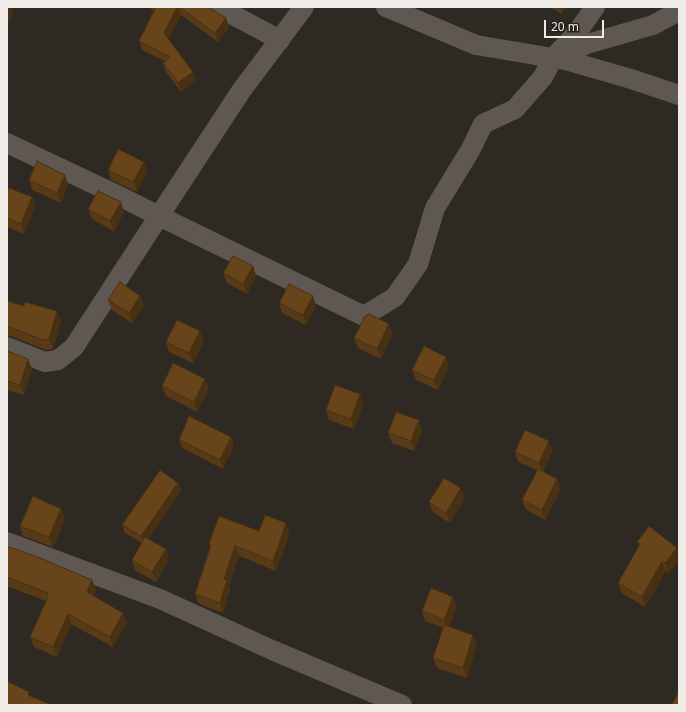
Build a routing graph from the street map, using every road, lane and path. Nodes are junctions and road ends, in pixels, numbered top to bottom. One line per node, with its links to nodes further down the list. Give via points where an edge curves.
1 (218, 7): 6 (street)
2 (304, 7): 6 (street)
3 (386, 7): 7 (street, via 476,45)
4 (595, 7): 7 (street, via 576,34)
5 (679, 11): 7 (street, via 653,25 587,44)
6 (280, 40): 10 (street, via 241,91)
7 (553, 58): 8 (street); 10 (street, via 543,77 515,109 484,124 435,208 418,264 395,297 364,316)
8 (679, 95)
9 (7, 143): 10 (street)
10 (159, 216): 11 (street, via 74,347 58,360 45,362)
11 (7, 347)
12 (7, 542): 13 (street, via 160,599)
13 (402, 705)

